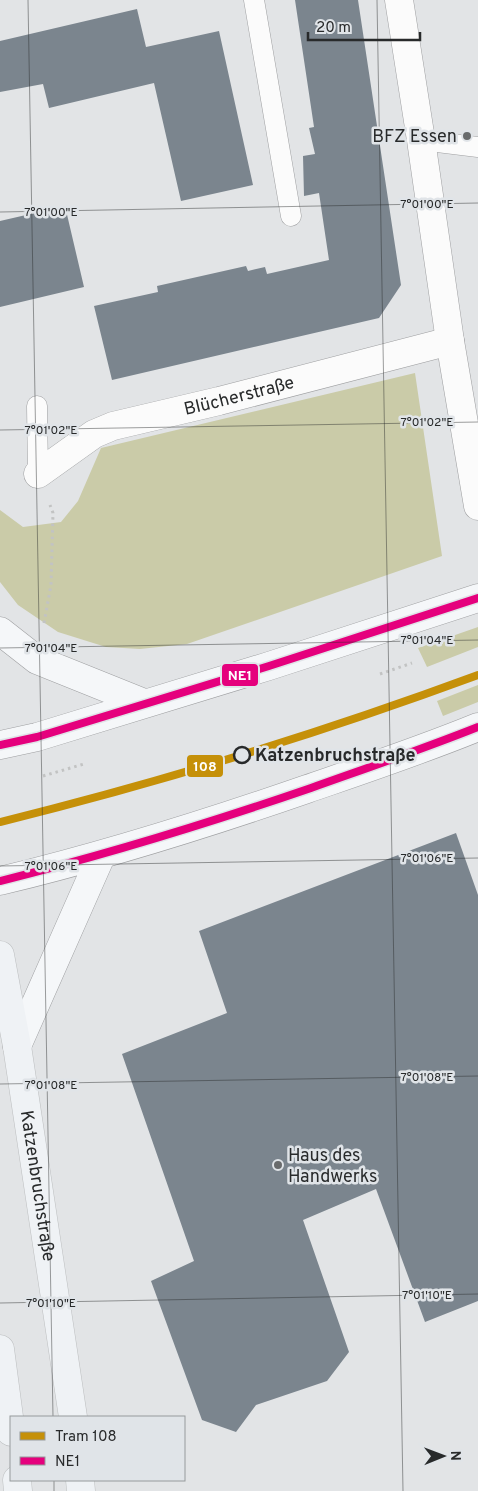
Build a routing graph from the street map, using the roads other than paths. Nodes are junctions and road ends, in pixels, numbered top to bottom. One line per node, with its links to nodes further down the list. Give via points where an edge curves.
1 (254, 0): 5 (lane)
2 (399, 0): 3 (street)
3 (421, 140): 4 (lane); 6 (street)
4 (478, 147)
5 (291, 216)
6 (450, 341): 7 (street); 9 (street, Blücherstraße, via 113,426 94,434)
7 (470, 403): 10 (street)
8 (37, 406): 9 (lane)
9 (38, 474)
10 (478, 506)
11 (478, 598): 13 (main road)
12 (0, 631): 13 (main road, via 37,660)
13 (144, 703): 15 (main road, via 37,737)
14 (478, 727): 16 (main road, via 421,750 220,819)
15 (0, 745)
16 (101, 856): 17 (main road); 19 (main road)
17 (0, 881)
18 (0, 956): 19 (main road, Katzenbruchstraße)
19 (17, 1046): 21 (main road, Katzenbruchstraße)
20 (0, 1349): 22 (main road)
21 (74, 1416)
22 (10, 1424)

